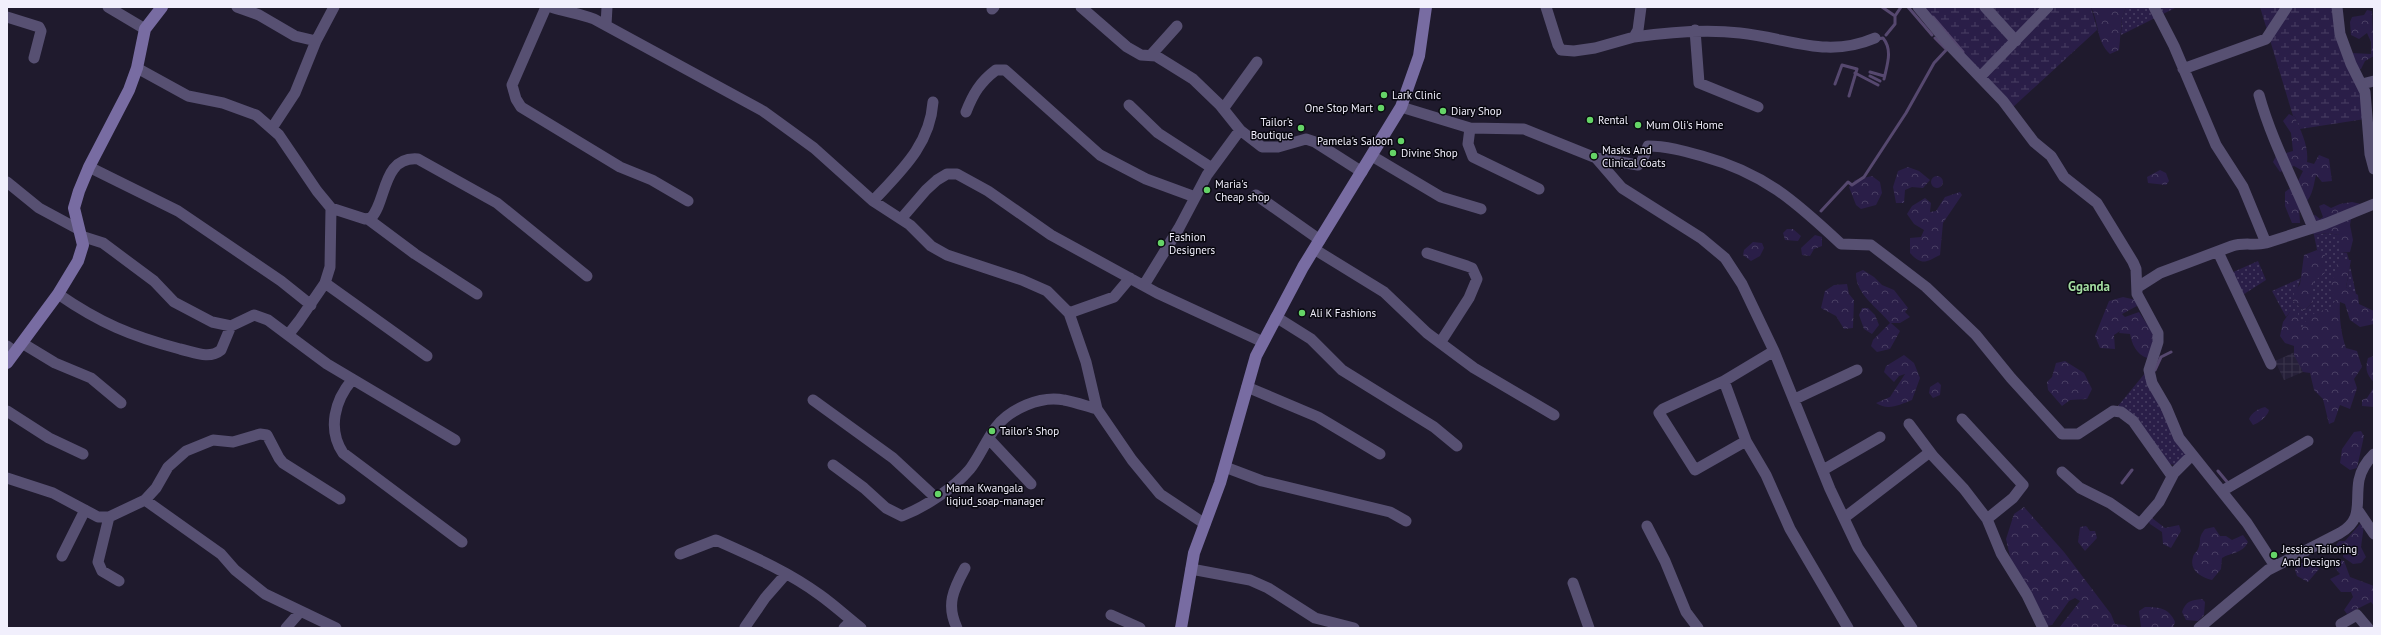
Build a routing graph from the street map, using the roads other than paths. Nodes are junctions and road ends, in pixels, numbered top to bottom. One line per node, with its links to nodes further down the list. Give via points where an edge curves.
1 (108, 7): 21 (street)
2 (162, 7): 21 (street)
3 (237, 7): 25 (street, via 259,15 296,36)
4 (334, 7): 25 (street)
5 (546, 7): 56 (street, via 512,84 521,107 624,169 652,180)
6 (551, 7): 19 (street, via 566,12 578,12)
7 (607, 7): 19 (street)
8 (1426, 7): 38 (street, via 1419,56)
9 (1546, 7): 23 (street, via 1558,45 1563,51 1595,48)
10 (1641, 7): 23 (street, via 1638,30)
11 (1918, 7): 32 (street)
12 (1984, 7): 26 (street)
13 (2048, 7): 26 (street)
14 (2154, 7): 31 (street)
15 (2287, 7): 31 (street, via 2266,39)
16 (2337, 7): 34 (street, via 2340,34 2351,64)
17 (1085, 8): 27 (street, via 1127,48 1141,55)
18 (7, 17): 28 (street, via 39,27)
19 (606, 25): 57 (street, via 763,111 814,148)
20 (1176, 26): 27 (street)
21 (145, 29): 30 (street)
22 (1695, 30): 23 (street); 24 (street, via 1742,33 1832,49); 39 (street, via 1699,83)
23 (1634, 37)
24 (1875, 38)
25 (316, 41): 43 (street, via 295,93)
26 (2016, 41): 32 (street)
27 (1151, 55): 40 (street, via 1192,79)
28 (34, 58)
29 (1257, 62): 40 (street)
30 (137, 68): 43 (street, via 188,96 236,107 256,115); 48 (street, via 106,137)
31 (2184, 70): 65 (street, via 2216,145 2243,187)
32 (1980, 78): 73 (street, via 2003,101 2034,142 2051,156 2064,177 2097,203 2133,262)
33 (2374, 81): 34 (street)
34 (2362, 84): 42 (street)
35 (2259, 95): 63 (street, via 2268,129)
36 (933, 102): 57 (street, via 932,112 915,156)
37 (1130, 105): 49 (street, via 1158,133)
38 (1401, 107): 44 (street); 46 (street)
39 (1758, 107)
40 (1223, 109): 45 (street)
41 (966, 112): 55 (street, via 981,82 996,70 1005,70 1100,155 1152,181)
42 (2371, 118): 50 (street, via 2370,150)
43 (272, 128): 59 (street)
44 (1470, 128): 47 (street, via 1524,129); 53 (street, via 1468,144 1473,157)
45 (1240, 130): 49 (street); 51 (street, via 1262,147 1278,147 1299,140 1315,142)
46 (1372, 156): 51 (street); 60 (street, via 1441,197)
47 (1596, 158): 84 (street, via 1622,188 1701,238 1725,258 1742,284); 115 (street, via 1638,165 1642,162 1648,146 1658,146 1716,159 1747,172 1804,208 1841,244 1871,245 1926,287 1972,331 2010,378 2062,434 2078,434 2113,411 2121,412 2133,421)
48 (89, 167): 64 (street, via 74,208); 76 (street, via 178,211 281,281)
49 (1212, 168): 55 (street)
50 (2374, 169)
51 (1362, 172): 66 (street)
52 (7, 182): 64 (street, via 39,208)
53 (1539, 189)
54 (1256, 195): 66 (street)
55 (1195, 197): 72 (street)
56 (688, 201)
57 (873, 201): 62 (street)
58 (2374, 204): 63 (street)
59 (332, 208): 61 (street); 71 (street, via 330,267)
60 (1481, 209)
61 (368, 219): 69 (street, via 374,214 395,167 410,158 418,159 497,204); 75 (street, via 415,254)
62 (901, 219): 70 (street, via 937,180 947,174 958,174 988,191 1051,235); 77 (street, via 931,246 947,255 1028,282 1047,291)
63 (2314, 228): 65 (street)
64 (80, 232): 74 (street, via 82,245 78,261); 79 (street, via 103,243 154,281 178,304 212,322)
65 (2266, 242): 67 (street, via 2259,245 2240,244)
66 (1317, 245): 78 (street); 82 (street, via 1384,292)
67 (2218, 252): 73 (street, via 2160,273); 87 (street)
68 (1427, 253): 82 (street, via 1472,268 1477,279 1469,298)
69 (587, 276)
70 (1130, 278): 72 (street); 77 (street, via 1114,297)
71 (325, 283): 76 (street); 85 (street)
72 (1144, 285): 81 (street)
73 (2138, 287): 110 (street, via 2137,294 2158,333 2158,342 2149,370 2150,377 2177,434)
74 (58, 294): 79 (street, via 90,316 137,337 206,356 221,350); 83 (street)
75 (477, 294)
76 (311, 305): 80 (street)
77 (1069, 313): 95 (street, via 1086,362)
78 (1276, 317): 81 (street); 105 (street, via 1311,339 1342,370 1434,427)
79 (231, 326): 80 (street, via 254,315 268,320)
80 (288, 334): 89 (street, via 311,354)
81 (1263, 342): 91 (street)
82 (1440, 343): 97 (street, via 1474,368)
83 (14, 347): 86 (street); 94 (street, via 92,378)
84 (1774, 351): 90 (street); 92 (street)
85 (427, 356)
86 (7, 363)
87 (2270, 364)
88 (1857, 370): 92 (street)
89 (352, 380): 102 (street); 131 (street, via 339,398 336,407 335,423 343,453)
90 (1724, 381): 104 (street); 104 (street, via 1663,409 1659,414 1695,470)
91 (1247, 387): 108 (street, via 1318,417); 112 (street)
92 (1795, 399): 113 (street)
93 (813, 400): 119 (street, via 893,458)
94 (121, 403)
95 (1097, 409): 101 (street, via 1063,400 1036,402 1006,416); 128 (street, via 1132,460 1160,494)
96 (7, 411): 107 (street, via 36,431)
97 (1554, 415)
98 (1962, 419): 126 (street, via 2022,485 2013,498)
99 (1910, 424): 106 (street)
100 (1880, 437): 113 (street)
101 (989, 439): 117 (street); 119 (street, via 969,469)
102 (455, 440)
103 (2308, 440): 118 (street)
104 (1746, 441): 154 (street, via 1766,475 1799,546)
105 (1457, 446)
106 (1930, 452): 125 (street); 126 (street)
107 (83, 454)
108 (1380, 454)
109 (2374, 454): 122 (street, via 2360,475)
110 (2192, 455): 115 (street); 118 (street)
111 (833, 465): 119 (street, via 897,515 908,514)
112 (1225, 467): 127 (street, via 1262,481 1390,512); 128 (street)
113 (1822, 470): 125 (street)
114 (2062, 472): 115 (street, via 2080,488 2140,524 2160,502)
115 (2172, 476)
116 (7, 478): 123 (street, via 53,493)
117 (1031, 484)
118 (2222, 492): 134 (street, via 2247,523)
119 (935, 497)
120 (340, 499): 121 (street, via 283,463 267,435 260,434 232,442 213,440 186,451 168,467 156,488)
121 (145, 500): 124 (street); 140 (street, via 220,554 265,594)
122 (2357, 509): 130 (street); 134 (street, via 2354,520 2346,530)
123 (85, 510): 124 (street, via 98,517); 133 (street)
124 (109, 517): 138 (street, via 98,562 102,571)
125 (1844, 518): 155 (street, via 1863,556)
126 (1987, 519): 156 (street, via 2001,553)
127 (1406, 520)
128 (1205, 524): 136 (street)
129 (1647, 526): 153 (street, via 1686,612)
130 (2374, 534)
131 (462, 542)
132 (680, 554): 137 (street, via 716,540)
133 (62, 556)
134 (2275, 566): 157 (street, via 2232,598)
135 (965, 568): 148 (street, via 952,597 952,617)
136 (1191, 569): 150 (street); 151 (street, via 1250,580 1268,588 1315,618)
137 (786, 574): 142 (street, via 819,594); 144 (street)
138 (119, 581)
139 (1573, 583): 152 (street)
140 (300, 612): 145 (street); 146 (street, via 310,614)
141 (1111, 615): 149 (street)
142 (848, 624): 147 (street)
143 (2341, 624): 158 (street, via 2357,615)
144 (745, 627)
145 (286, 628)
146 (336, 628)
147 (860, 628)
148 (957, 628)
149 (1140, 628)
150 (1181, 628)
151 (1354, 628)
152 (1589, 628)
153 (1698, 628)
154 (1848, 628)
155 (1912, 628)
156 (2042, 628)
157 (2198, 628)
158 (2368, 628)

